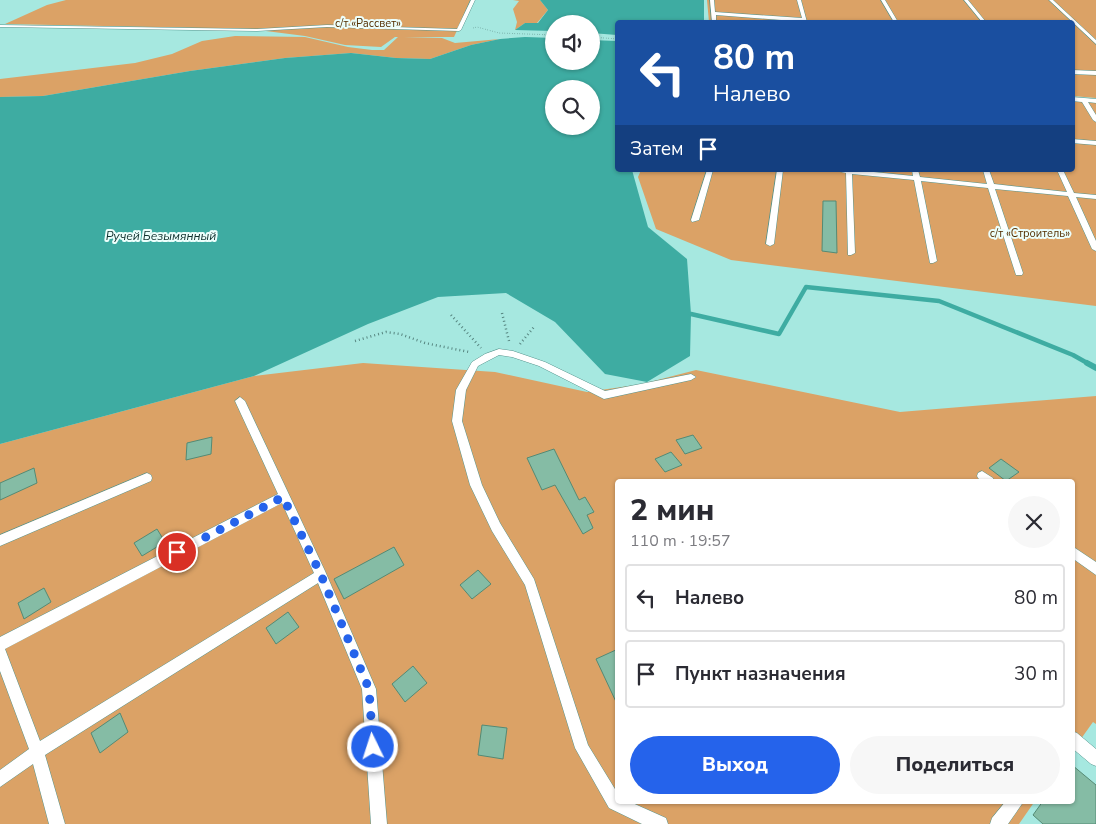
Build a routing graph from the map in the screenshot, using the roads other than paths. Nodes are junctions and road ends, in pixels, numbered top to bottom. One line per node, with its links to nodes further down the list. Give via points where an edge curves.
1 (474, 0): 15 (lane, via 459,30 327,26 257,30)
2 (712, 0): 7 (lane)
3 (799, 0): 10 (lane)
4 (883, 0): 11 (lane)
5 (966, 0): 12 (lane)
6 (1050, 0): 13 (lane)
7 (714, 13): 8 (lane); 9 (lane)
8 (714, 20)
9 (794, 20)
10 (805, 20)
11 (895, 20)
12 (982, 20)
13 (1071, 20)
14 (1075, 23): 16 (lane)
15 (0, 26)
16 (1096, 43)
17 (1075, 72): 18 (lane)
18 (1096, 73)
19 (1075, 99): 20 (lane)
20 (1084, 100): 21 (lane); 22 (lane)
21 (1096, 101)
22 (1096, 120)
23 (1075, 141): 24 (lane)
24 (1096, 143)
25 (709, 172): 35 (lane)
26 (780, 172): 36 (lane)
27 (849, 172): 38 (lane)
28 (871, 172): 31 (lane)
29 (987, 172): 32 (lane)
30 (1061, 172): 33 (lane)
31 (916, 174): 32 (lane); 39 (lane)
32 (991, 186): 33 (lane); 40 (lane)
33 (1070, 194): 34 (lane); 37 (lane)
34 (1096, 197)
35 (695, 220)
36 (770, 244)
37 (1096, 249)
38 (851, 253)
39 (933, 261)
40 (1019, 273)
41 (691, 377): 55 (lane, via 604,395 542,364 499,352 476,364 461,390 457,421 476,486 530,583 582,748)
42 (240, 401): 44 (lane)
43 (148, 478): 45 (lane)
44 (283, 497): 48 (lane); 49 (lane)
45 (0, 540)
46 (1075, 553): 47 (lane)
47 (1096, 569)
48 (321, 575): 52 (lane); 59 (lane, via 369,689)
49 (0, 644)
50 (0, 653): 52 (lane)
51 (1075, 741): 53 (lane)
52 (37, 752): 54 (lane); 58 (lane)
53 (1096, 759)
54 (0, 779)
55 (615, 803)
56 (616, 804): 60 (lane)
57 (1014, 804): 61 (lane)
58 (57, 824)
59 (378, 824)
60 (660, 824)
61 (998, 824)

